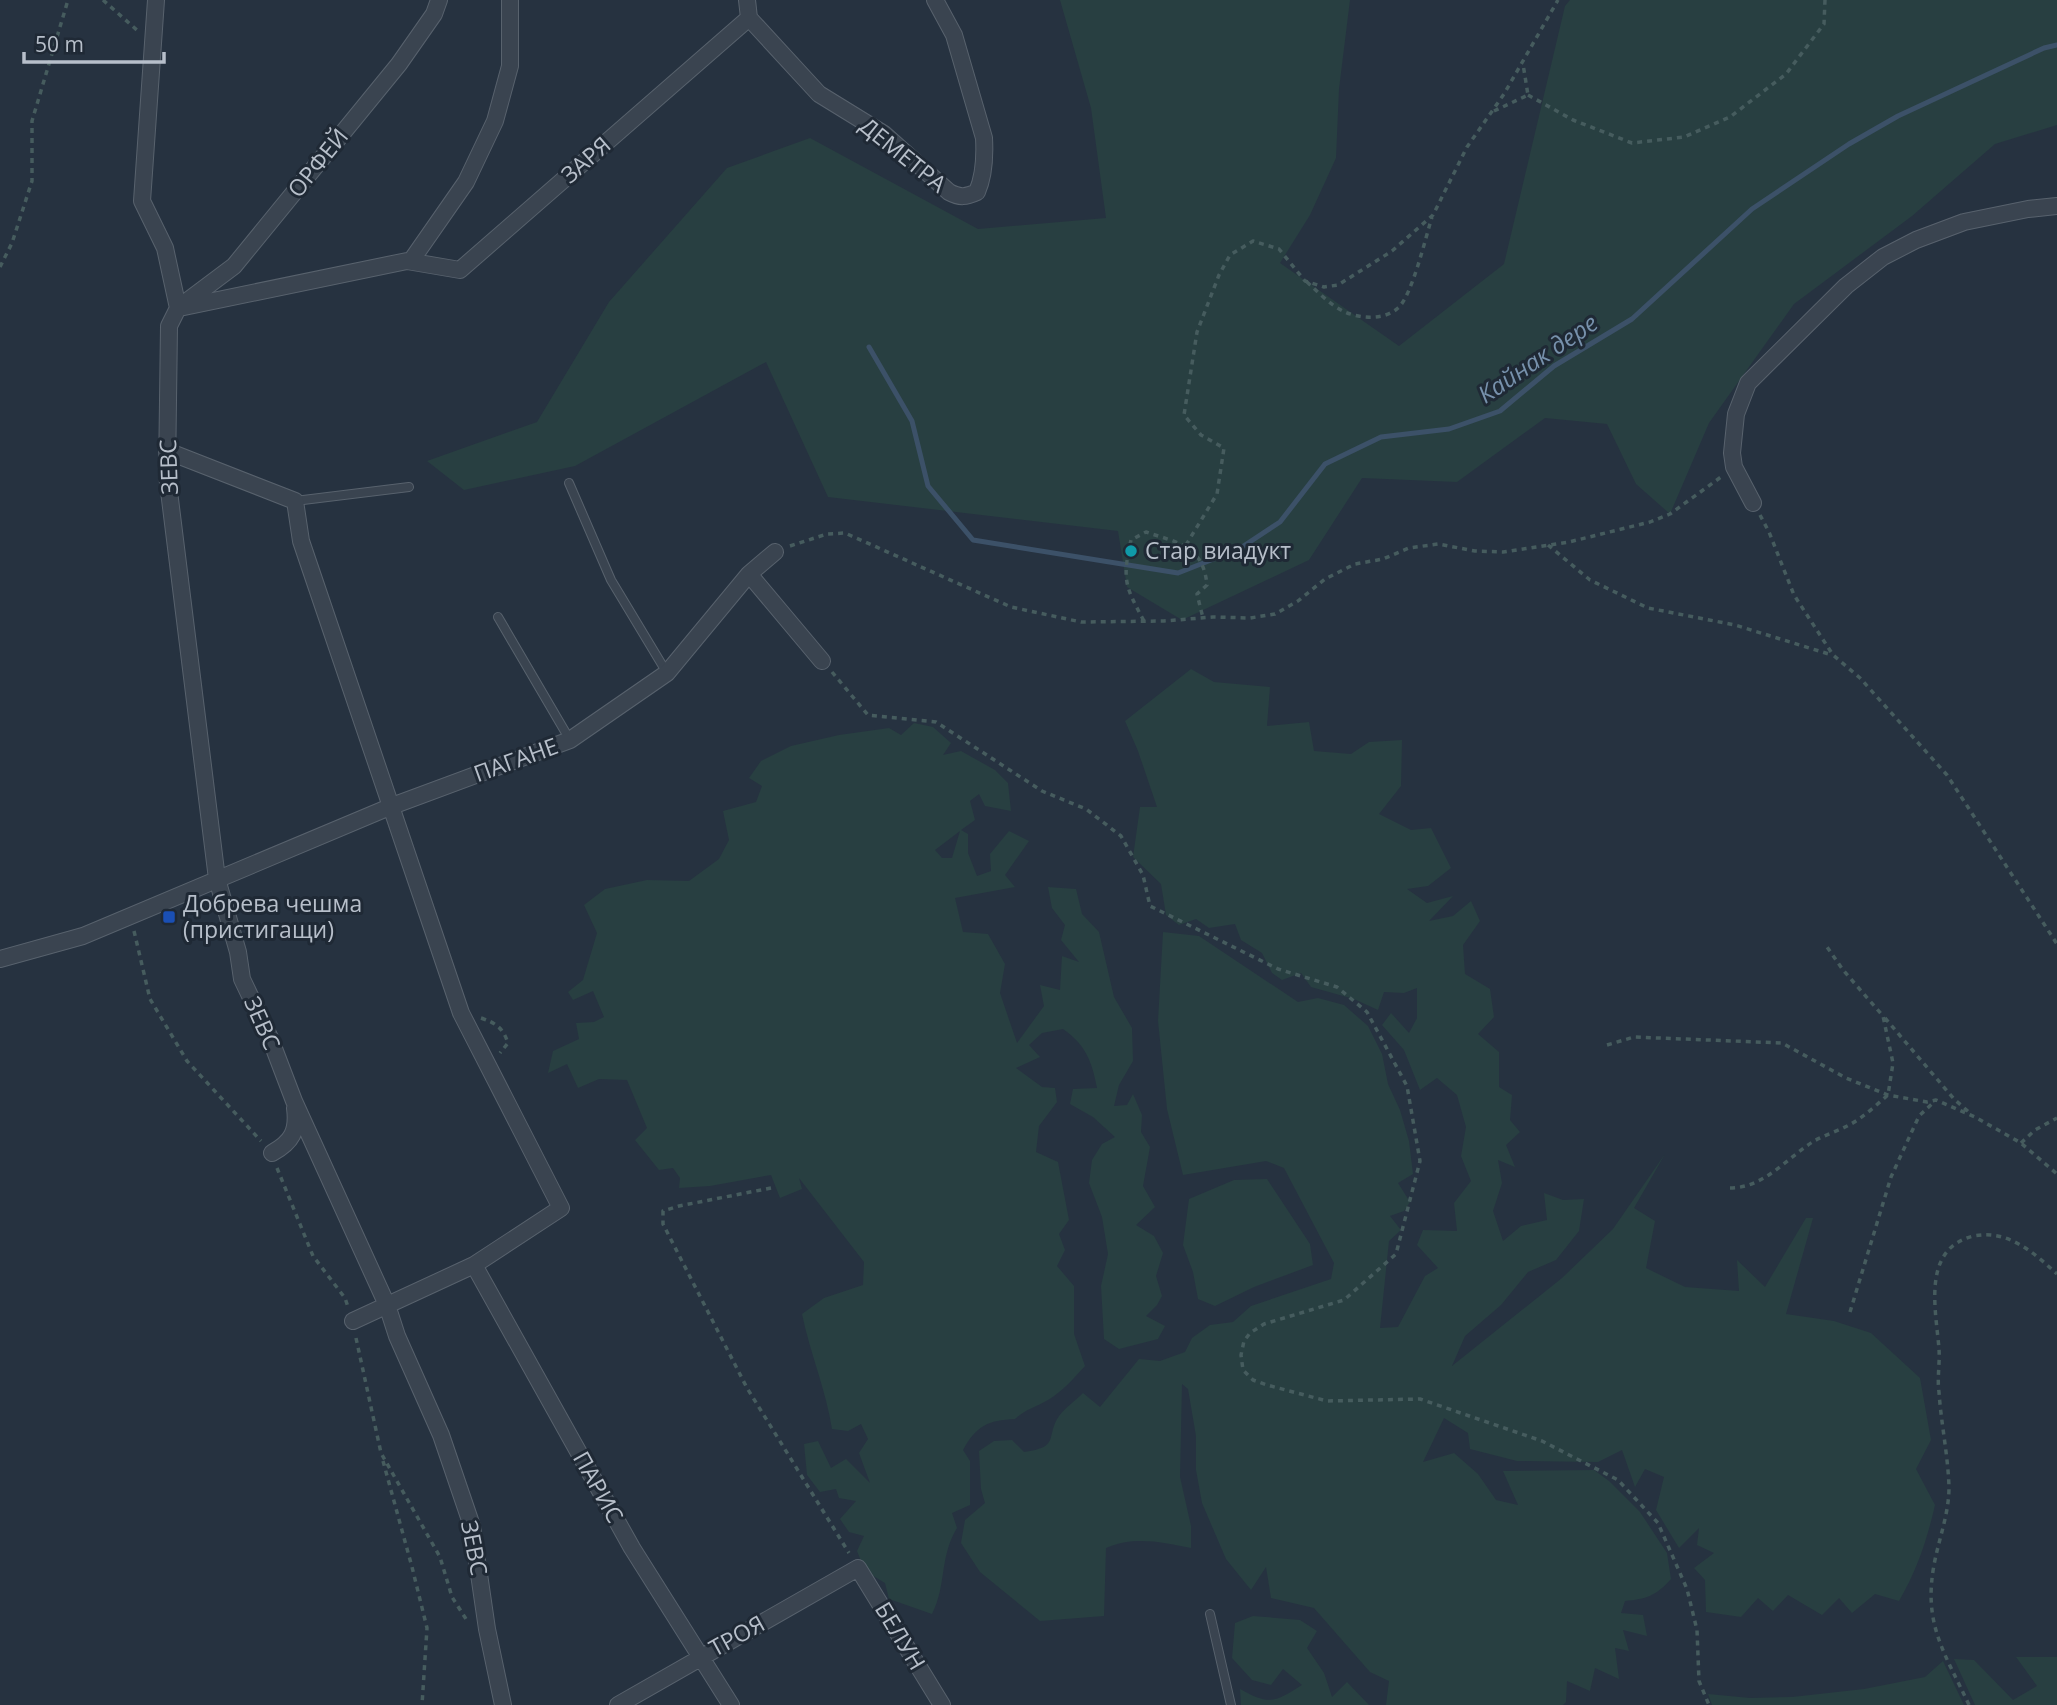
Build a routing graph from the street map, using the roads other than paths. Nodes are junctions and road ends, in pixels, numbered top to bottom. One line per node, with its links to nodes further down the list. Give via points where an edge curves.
1 (156, 0): 9 (street, via 142,201 164,248)
2 (439, 0): 9 (street, ОРФЕЙ, via 399,64 234,266)
3 (510, 0): 8 (street, via 510,66 495,121 466,181)
4 (747, 0): 6 (street)
5 (935, 0): 6 (street, ДЕМЕТРА, via 954,35 984,138 981,183 977,192 968,196 949,192 884,134 820,93)
6 (749, 18): 8 (street, ЗАРЯ, via 460,270)
7 (2057, 206): 14 (street, via 1964,222 1916,240 1883,257 1846,286 1748,383 1736,414 1732,453 1734,467)
8 (411, 261): 9 (street, ЗАРЯ)
9 (178, 309): 10 (street, ЗЕВС, via 169,326)
10 (167, 450): 13 (street); 22 (street, ЗЕВС)
11 (569, 483): 19 (lane, via 611,580)
12 (409, 487): 13 (lane)
13 (295, 500): 21 (street, via 301,541)
14 (1753, 503)
15 (775, 552): 16 (street, ПАГАНЕ)
16 (749, 574): 18 (street); 19 (street, ПАГАНЕ)
17 (498, 617): 20 (lane)
18 (822, 661)
19 (667, 673): 20 (street, ПАГАНЕ)
20 (570, 740): 21 (street, ПАГАНЕ)
21 (392, 806): 22 (street, ПАГАНЕ); 26 (street, via 461,1013 561,1208)
22 (217, 879): 23 (street, ПАГАНЕ, via 83,936); 24 (street, ЗЕВС, via 239,952 242,979)
23 (0, 959)
24 (294, 1101): 25 (street, via 297,1125 287,1145); 27 (street, ЗЕВС)
25 (272, 1153)
26 (474, 1265): 27 (street); 31 (street, ПАРИС, via 632,1548)
27 (387, 1305): 28 (street); 32 (street, ЗЕВС, via 441,1435 472,1526)
28 (353, 1321)
29 (858, 1568): 31 (street, ТРОЯ); 35 (street, БЕЛУН)
30 (1210, 1614): 36 (lane)
31 (701, 1656): 33 (street, ТРОЯ); 34 (street, ПАРИС)
32 (503, 1705)
33 (618, 1705)
34 (731, 1705)
35 (942, 1705)
36 (1231, 1705)

